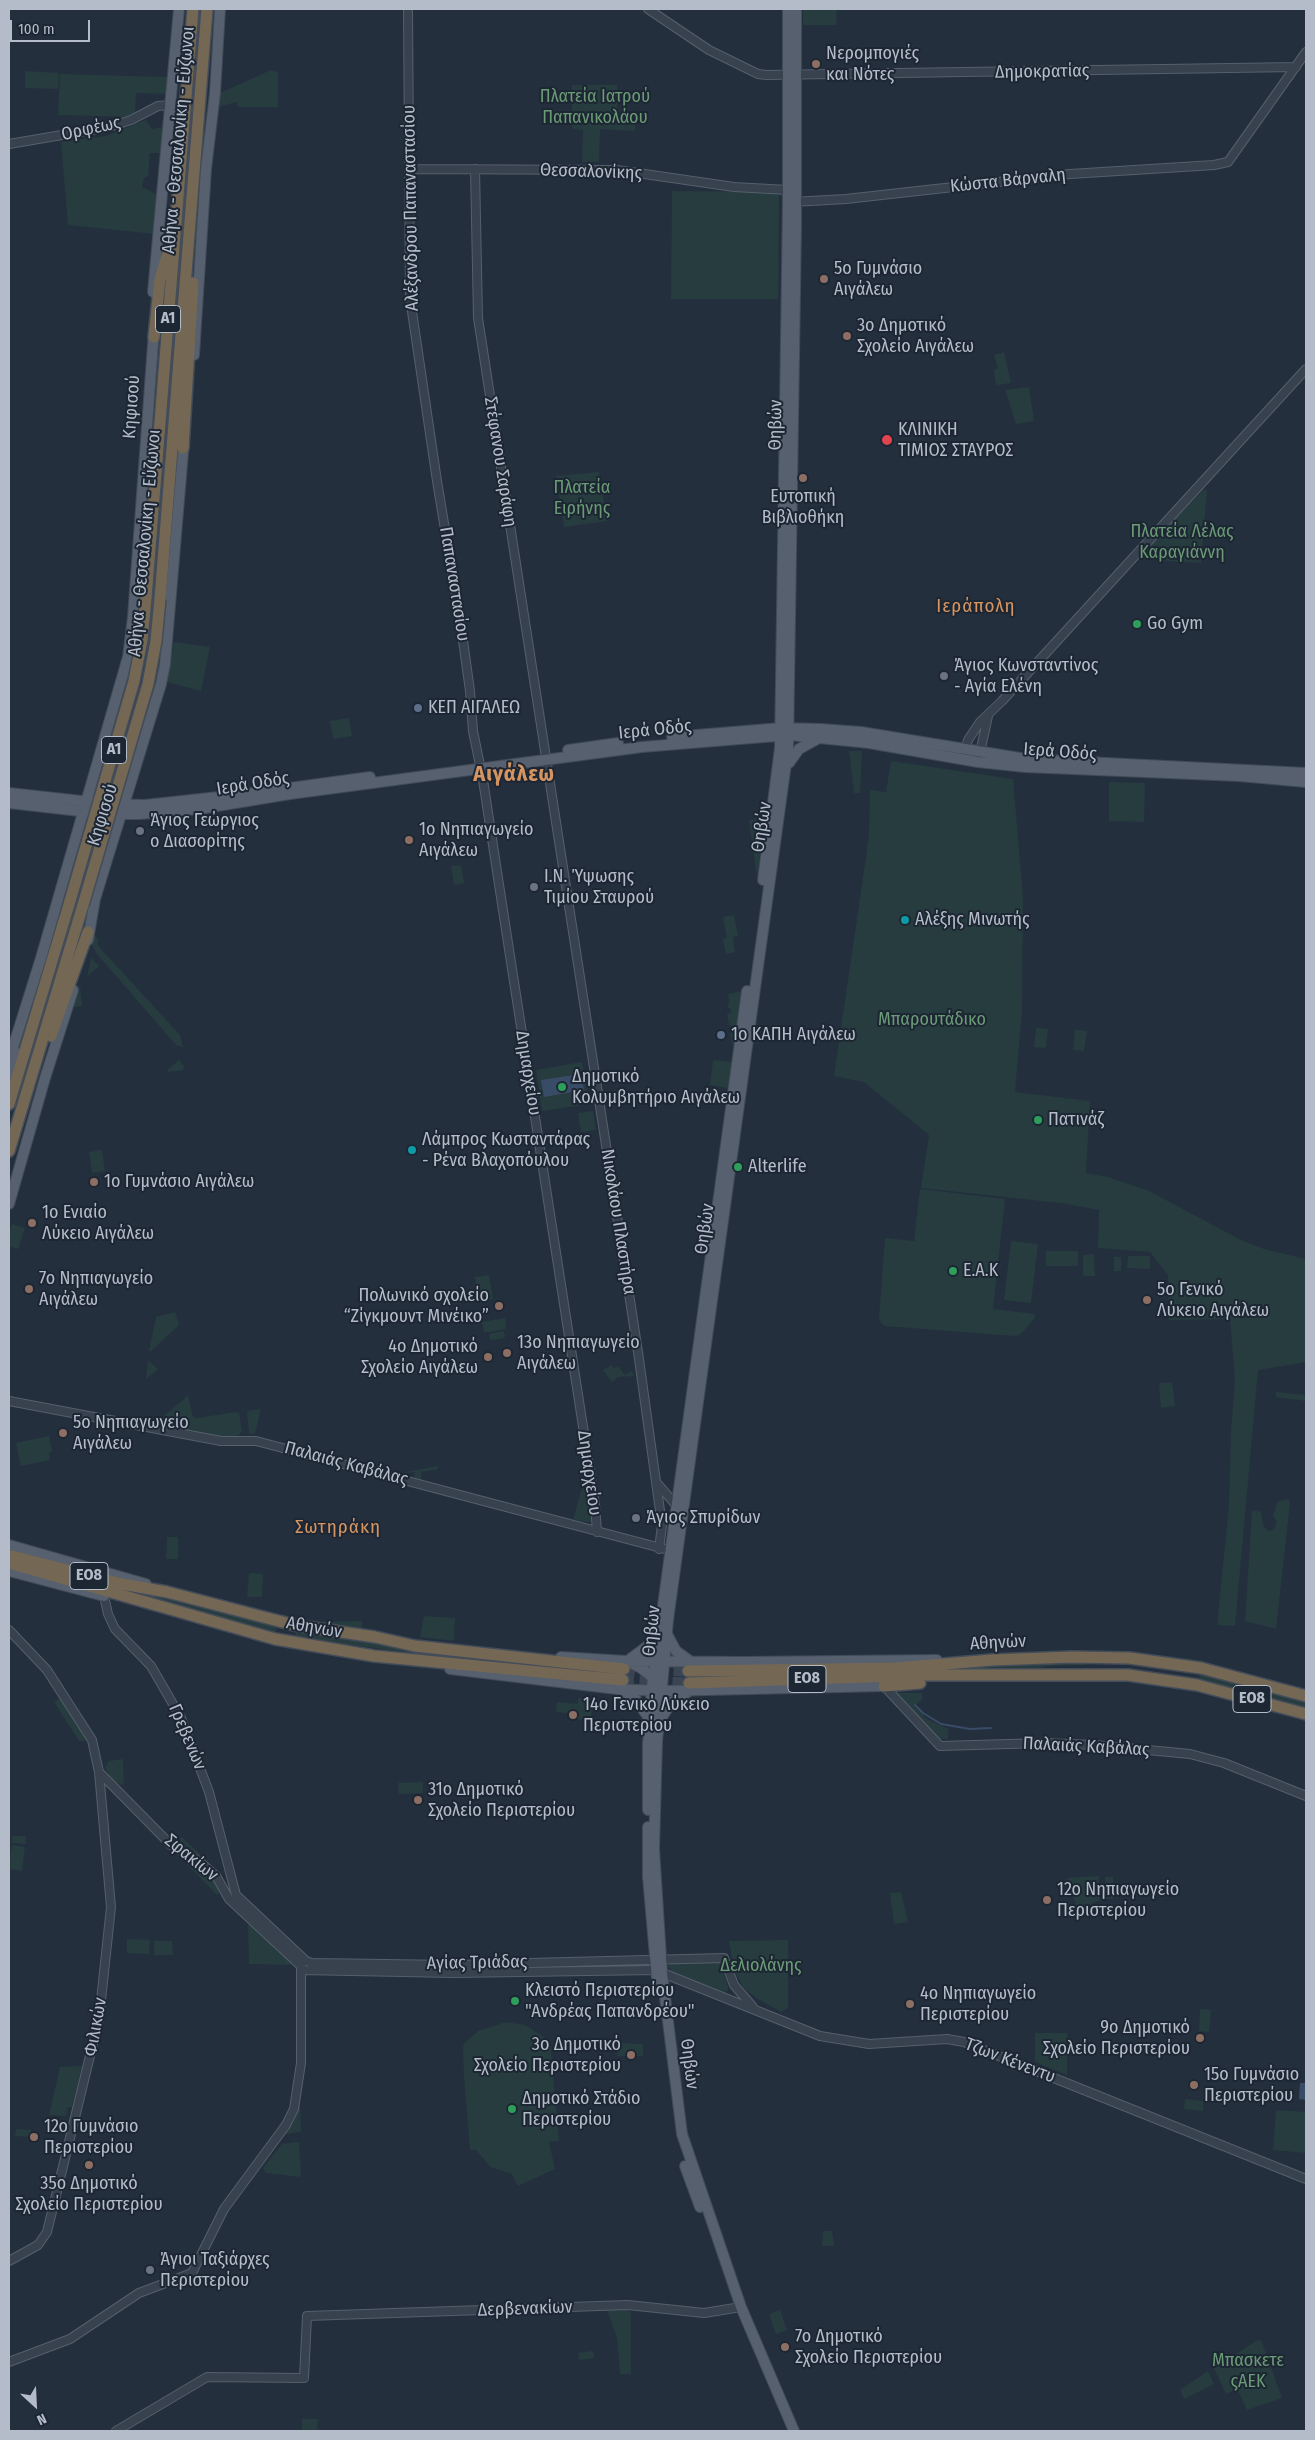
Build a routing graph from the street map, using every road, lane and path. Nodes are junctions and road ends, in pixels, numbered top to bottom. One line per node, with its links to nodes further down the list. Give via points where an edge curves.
1 (179, 9): 12 (main road, Κηφισού)
2 (193, 9): 19 (highway, Αθήνα - Θεσσαλονίκη - Εύζωνοι / Α1)
3 (207, 9): 16 (highway, Αθήνα - Θεσσαλονίκη - Εύζωνοι / Α1)
4 (220, 9): 23 (main road, Κηφισού, via 198,313)
5 (408, 9): 14 (street, Αλέξανδρου Παπαναστασίου)
6 (648, 9): 11 (street, Δημοκρατίας, via 709,50 758,74)
7 (788, 9): 11 (main road, Θηβών)
8 (796, 9): 11 (main road, Θηβών)
9 (1306, 52): 10 (street)
10 (1296, 67): 11 (street, Δημοκρατίας); 18 (street, Κώστα Βάρναλη, via 1228,162)
11 (791, 76): 17 (main road, Θηβών); 18 (main road, Θηβών)
12 (171, 105): 13 (street, Ορφέως, via 158,106 109,127); 20 (main road, Κηφισού, via 153,299)
13 (12, 143)
14 (408, 169): 15 (street, Θεσσαλονίκης); 22 (street, Αλέξανδρου Παπαναστασίου, via 410,298)
15 (475, 170): 17 (street, Θεσσαλονίκης, via 618,170 734,187); 30 (street, Στέφανου Σαράφη, via 478,318)
16 (193, 179): 23 (highway, via 193,278); 57 (highway, Αθήνα - Θεσσαλονίκη - Εύζωνοι / Α1, bridge, via 156,641 144,698)
17 (788, 190): 18 (main road, Θηβών)
18 (792, 202): 26 (main road, Θηβών)
19 (175, 227): 20 (highway, via 160,278); 54 (highway, Αθήνα - Θεσσαλονίκη - Εύζωνοι / Α1, bridge, via 142,640 131,694)
20 (154, 336): 25 (main road, Κηφισού, via 131,644)
21 (1306, 369): 24 (street)
22 (426, 407): 32 (street, Παπαναστασίου, via 461,626 472,731)
23 (183, 448): 27 (main road, Κηφισού, via 168,648)
24 (988, 716): 29 (street, via 966,743); 31 (street)
25 (110, 725): 27 (main road, via 112,740 122,748 136,746); 33 (main road, Κηφισού)
26 (785, 731): 28 (main road, Ιερά Οδός); 29 (main road, Ιερά Οδός, via 861,732); 30 (main road, Ιερά Οδός, via 687,735); 35 (main road, Θηβών); 64 (main road, Θηβών)
27 (145, 735): 36 (main road, Κηφισού)
28 (823, 738): 29 (main road, Ιερά Οδός); 35 (main road, via 799,749 790,760)
29 (964, 755): 31 (main road, Ιερά Οδός)
30 (545, 757): 32 (main road, Ιερά Οδός); 63 (street, Νικολάου Πλαστήρα)
31 (978, 757): 34 (main road, Ιερά Οδός); 37 (main road, Ιερά Οδός, via 1026,767)
32 (480, 765): 43 (main road, Ιερά Οδός); 48 (main road, Ιερά Οδός, via 199,809); 65 (street, Δημαρχείου)
33 (97, 770): 38 (main road, Κηφισού); 42 (main road, via 101,790)
34 (1306, 773)
35 (786, 776): 66 (main road, Θηβών)
36 (130, 780): 42 (main road, via 122,794); 43 (main road, via 134,798); 46 (main road, Κηφισού)
37 (1306, 782)
38 (92, 784): 40 (main road, via 82,795); 44 (main road, Κηφισού)
39 (9, 793): 40 (main road, Ιερά Οδός)
40 (67, 799): 44 (main road, Ιερά Οδός)
41 (9, 803): 45 (main road, Ιερά Οδός)
42 (109, 804): 44 (main road, Ιερά Οδός); 46 (main road, Ιερά Οδός); 47 (main road)
43 (145, 805): 46 (main road, Ιερά Οδός)
44 (86, 806): 45 (main road, Ιερά Οδός); 47 (main road, Ιερά Οδός); 50 (main road, Κηφισού)
45 (59, 808): 50 (main road, via 74,820 77,828)
46 (122, 809): 47 (main road, Ιερά Οδός); 48 (main road, Ιερά Οδός); 49 (main road, Κηφισού)
47 (99, 812): 50 (main road, via 86,824); 51 (main road, via 107,826)
48 (139, 814): 49 (main road, via 127,818)
49 (114, 834): 51 (main road, Κηφισού)
50 (75, 844): 53 (main road, Κηφισού)
51 (110, 850): 52 (main road, Κηφισού)
52 (88, 932): 57 (highway, via 60,1015); 61 (main road, Κηφισού, via 87,946)
53 (41, 958): 55 (main road); 56 (main road, Κηφισού)
54 (36, 1015): 55 (highway); 59 (highway, Αθήνα - Θεσσαλονίκη - Εύζωνοι / Α1)
55 (19, 1050): 58 (main road)
56 (9, 1060)
57 (31, 1081): 60 (highway, Αθήνα - Θεσσαλονίκη - Εύζωνοι / Α1)
58 (9, 1084)
59 (9, 1104)
60 (9, 1151)
61 (9, 1204)
62 (9, 1401): 65 (street, Παλαιάς Καβάλας, via 220,1441 256,1441)
63 (656, 1482): 64 (street); 66 (street, Νικολάου Πλαστήρα)
64 (676, 1505): 66 (main road, Θηβών)
65 (597, 1532): 66 (street, Παλαιάς Καβάλας)
66 (668, 1551): 73 (main road, Θηβών)
67 (10, 1559): 68 (main road); 69 (highway, Αθηνών / ΕΟ8); 70 (main road); 71 (highway, Αθηνών / ΕΟ8)
68 (146, 1584): 69 (highway)
69 (167, 1592): 74 (highway, Αθηνών / ΕΟ8, via 278,1622)
70 (104, 1596): 71 (highway); 91 (street, Γρεβενών, via 115,1629 151,1666 181,1718 209,1792)
71 (157, 1607): 76 (highway, Αθηνών / ΕΟ8, via 275,1639)
72 (9, 1630): 89 (street, via 56,1683 92,1740)
73 (664, 1631): 80 (main road); 81 (main road, Θηβών); 82 (main road)
74 (374, 1637): 75 (highway); 80 (highway, Αθηνών / ΕΟ8, via 415,1646)
75 (417, 1642): 80 (main road, Αθηνών, via 549,1656)
76 (374, 1656): 79 (highway); 80 (highway, Αθηνών / ΕΟ8)
77 (965, 1660): 78 (highway); 82 (main road, Αθηνών)
78 (992, 1660): 82 (highway, Αθηνών / ΕΟ8, via 896,1668); 85 (highway, Αθηνών / ΕΟ8, via 1090,1657 1153,1660 1201,1668)
79 (392, 1661): 80 (main road, Αθηνών)
80 (622, 1674): 81 (main road, Αθηνών); 81 (main road, Αθηνών); 81 (main road, via 641,1668); 87 (main road)
81 (659, 1675): 82 (main road, Αθηνών); 82 (main road, Αθηνών); 82 (main road, via 676,1686); 87 (main road, Θηβών); 88 (main road, Θηβών)
82 (690, 1676): 83 (highway, Αθηνών / ΕΟ8); 84 (main road, Αθηνών); 88 (main road)
83 (981, 1677): 84 (highway); 86 (highway, Αθηνών / ΕΟ8, via 1086,1674 1158,1678)
84 (884, 1686): 90 (street, Παλαιάς Καβάλας, via 940,1746 1044,1743 1190,1754 1224,1763)
85 (1306, 1696)
86 (1306, 1714)
87 (649, 1718): 93 (main road, Θηβών, via 647,1851)
88 (659, 1725): 93 (main road, Θηβών, via 654,1862)
89 (98, 1770): 91 (street, Σφακίων, via 171,1845 199,1860 216,1876); 97 (street, Φιλικών, via 111,1907 99,2019 47,2232 38,2245)
90 (1306, 1796)
91 (232, 1897): 92 (street, Σφακίων); 94 (street, Σφακίων)
92 (302, 1958): 93 (street, Αγίας Τριάδας, via 312,1962); 94 (street)
93 (656, 1966): 94 (street, Αγίας Τριάδας, via 453,1973); 95 (street, Τζων Κένεντυ); 95 (street, Αγίας Τριάδας, via 724,1958 739,1993); 98 (main road, Θηβών, via 676,2134)
94 (301, 1968): 99 (street, via 301,2063 294,2109 282,2131 224,2209 192,2273 139,2293 70,2339)
95 (758, 2011): 96 (street, Τζων Κένεντυ, via 813,2034 858,2043 947,2039 964,2042)
96 (1306, 2179)
97 (9, 2261)
98 (738, 2307): 100 (street, Δερβενακίων, via 704,2313 628,2305 307,2316 304,2378 207,2377); 101 (main road, Θηβών); 102 (main road, Θηβών)
99 (9, 2362)
100 (116, 2431)
101 (787, 2431)
102 (794, 2431)

